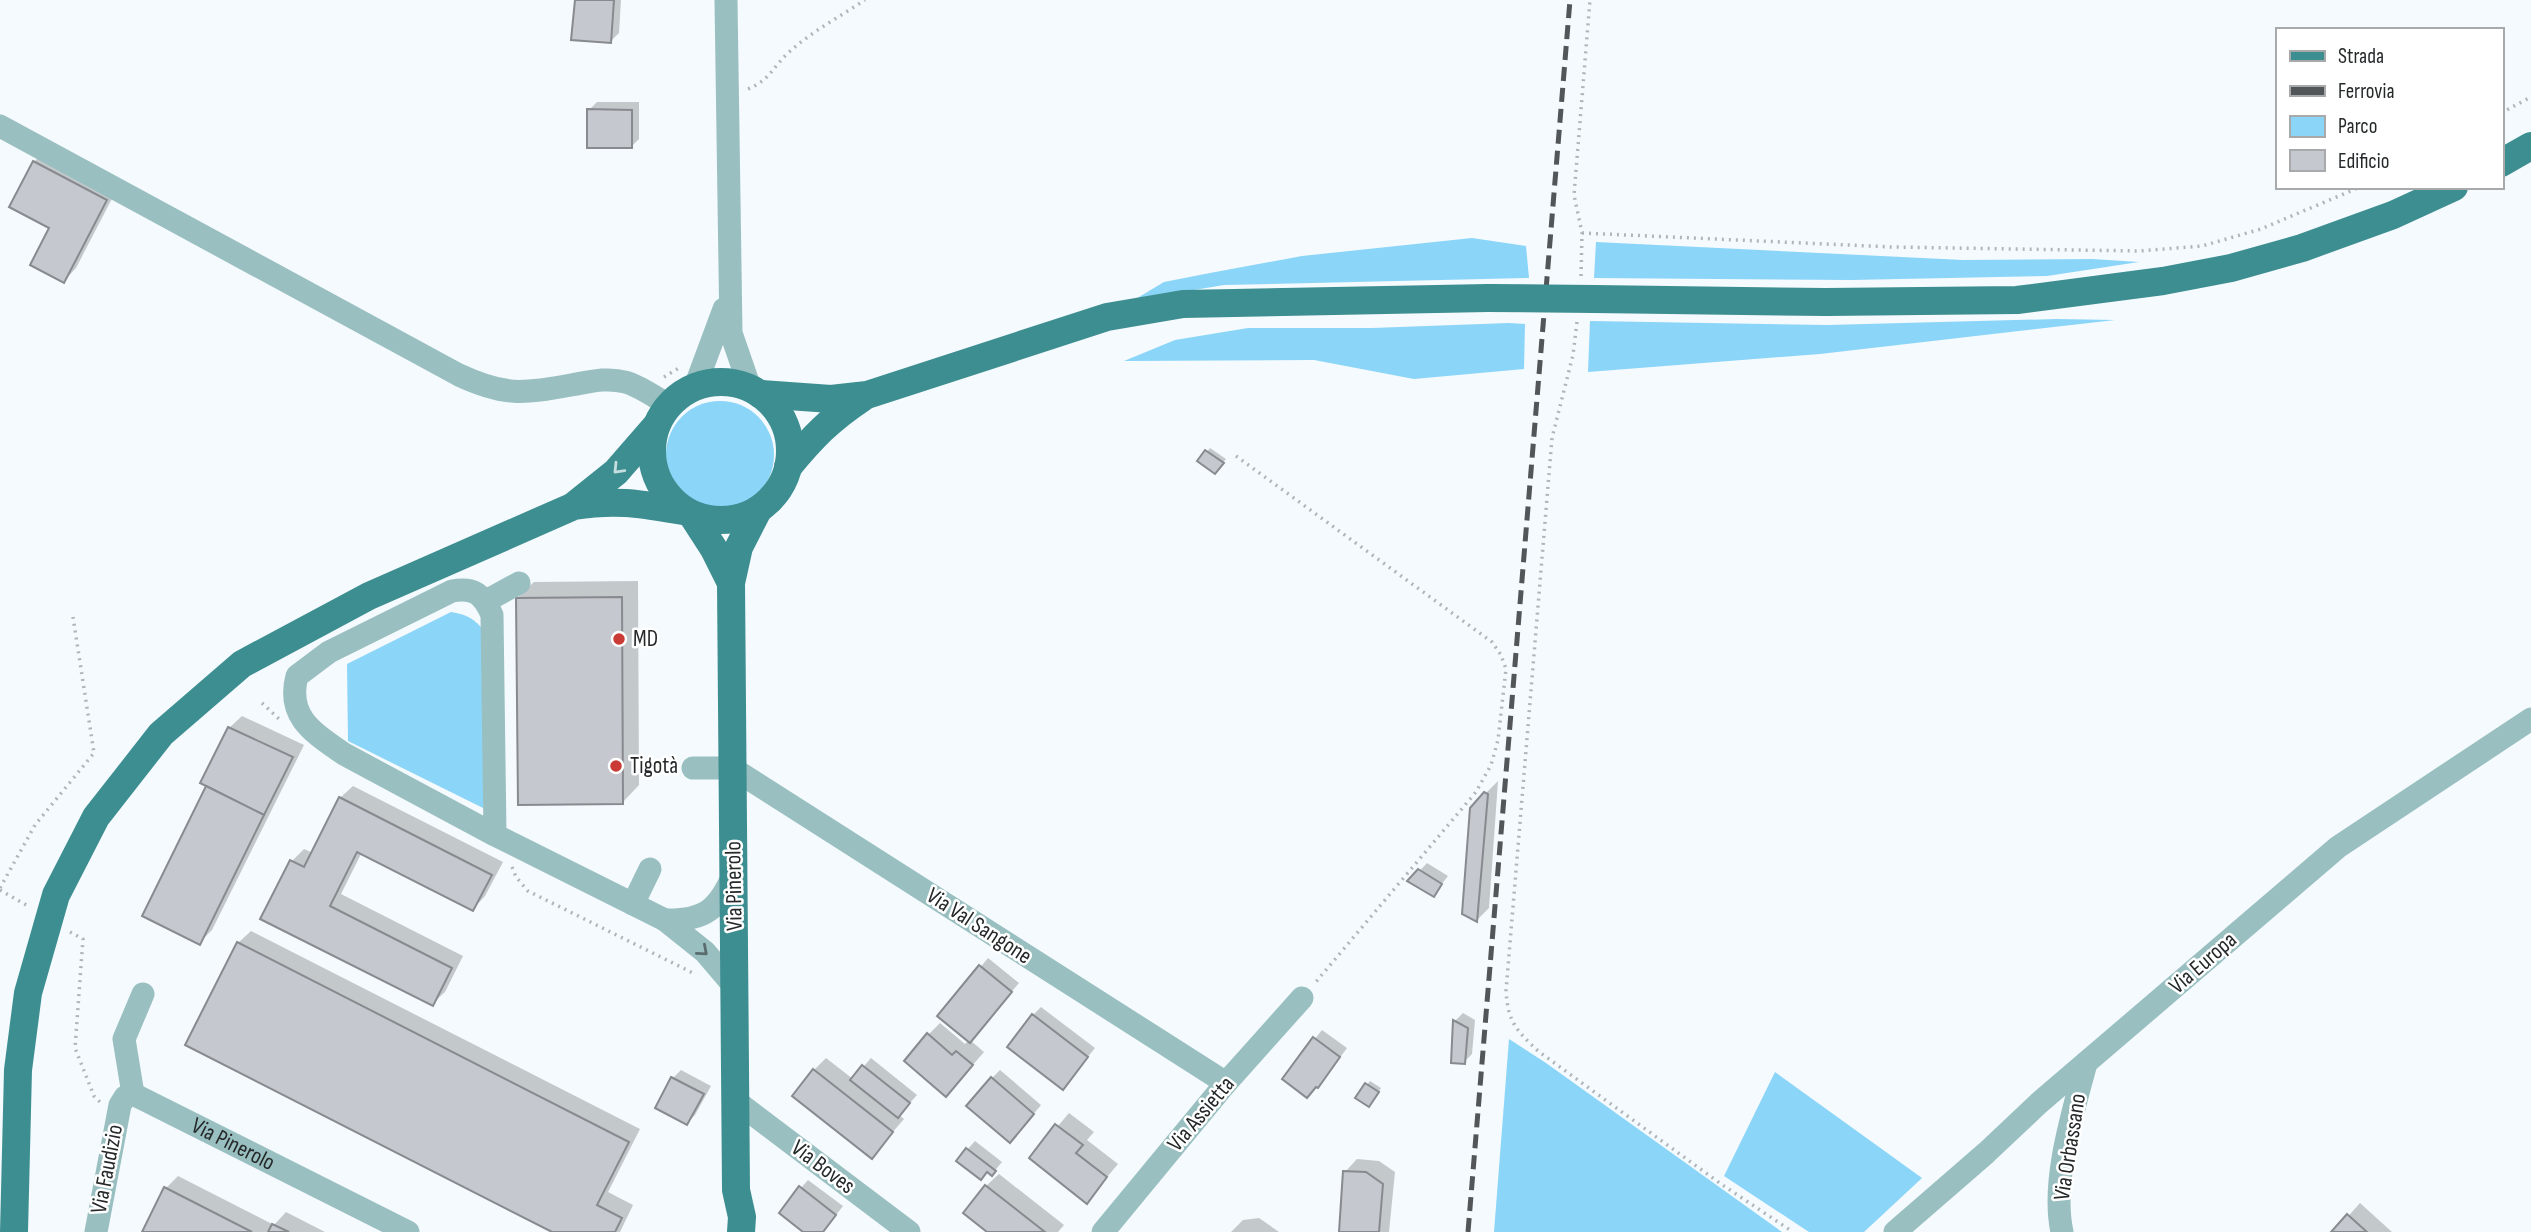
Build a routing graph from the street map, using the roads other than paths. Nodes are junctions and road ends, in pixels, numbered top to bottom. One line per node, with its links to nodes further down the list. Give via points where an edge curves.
1 (726, 0): 6 (street)
2 (0, 126): 10 (street, via 488,388 539,391 603,380 625,382 641,390)
3 (2531, 146): 4 (main road)
4 (2503, 162)
5 (2450, 189): 9 (main road, bridge, via 2302,248 2163,281 2017,300 1584,297 1183,304 1107,317)
6 (729, 292): 7 (street, via 717,332); 8 (street, via 731,333)
7 (688, 377): 8 (main road); 10 (main road, via 681,394)
8 (755, 391): 9 (main road, via 831,399); 11 (main road, via 775,408 786,426)
9 (867, 396): 11 (main road, via 818,430)
10 (662, 415): 12 (main road, one-way to 12, via 616,472); 14 (main road, via 651,449 654,473 665,495)
11 (788, 467): 13 (main road, via 772,499)
12 (573, 506): 14 (main road, via 628,502); 34 (main road, via 369,596 242,664 162,734 96,817 56,895 28,993 19,1070)
13 (758, 510): 14 (main road, via 737,519 714,521); 16 (main road, Via Pinerolo, via 739,547)
14 (688, 513): 16 (main road, Via Pinerolo)
15 (519, 583): 17 (street)
16 (731, 583): 20 (main road, Via Pinerolo)
17 (486, 601): 21 (street, via 492,615); 21 (street, via 478,592 452,591 329,652 297,676 294,697 305,723 325,741)
18 (2531, 719): 29 (street, Via Europa, via 2338,847)
19 (693, 768): 20 (street)
20 (732, 768): 23 (main road, Via Pinerolo); 30 (street, Via Val Sangone)
21 (495, 835): 24 (street)
22 (650, 869): 24 (street)
23 (734, 873): 25 (street, via 712,909 690,920); 26 (main road, Via Pinerolo)
24 (633, 904): 25 (street)
25 (665, 920): 26 (street, one-way to 26, via 705,952)
26 (734, 986): 31 (main road, Via Pinerolo)
27 (143, 994): 32 (street, via 124,1039)
28 (1302, 998): 30 (street, Via Assietta)
29 (2086, 1063): 41 (street, Via Europa); 42 (street, Via Orbassano, via 2061,1181)
30 (1226, 1083): 40 (street, Via Assietta)
31 (737, 1102): 33 (main road, Via Pinerolo); 39 (street, Via Boves)
32 (123, 1106): 35 (street, Via Faudizio); 36 (street, Via Pinerolo)
33 (736, 1190): 37 (main road, Via Pinerolo); 38 (main road, Via Pinerolo)
34 (14, 1232)
35 (96, 1232)
36 (408, 1232)
37 (727, 1232)
38 (741, 1232)
39 (909, 1232)
40 (1102, 1232)
41 (1895, 1232)
42 (2062, 1232)

